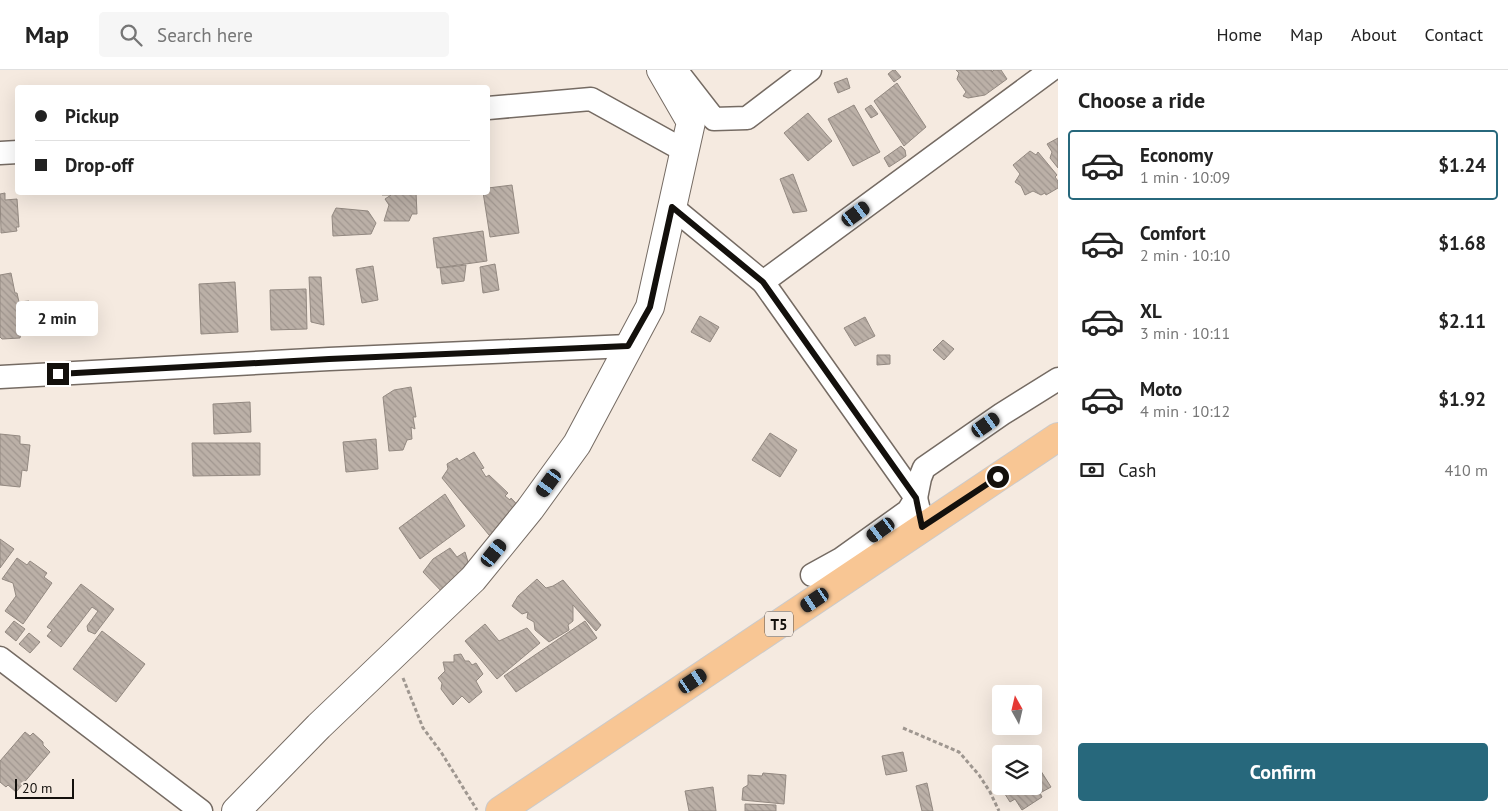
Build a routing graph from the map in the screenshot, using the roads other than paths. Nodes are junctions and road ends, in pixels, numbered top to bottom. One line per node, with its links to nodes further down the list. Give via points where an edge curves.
1 (661, 70): 6 (street, via 691,122)
2 (676, 70): 3 (street, via 714,119 747,118)
3 (810, 70)
4 (1051, 70): 10 (street)
5 (490, 108): 6 (street, via 591,99)
6 (685, 151): 9 (street)
7 (15, 152): 8 (street)
8 (0, 154)
9 (672, 207): 10 (street); 11 (street, via 650,307)
10 (763, 282): 15 (street)
11 (628, 346): 12 (street); 20 (street, via 577,444 473,579 319,726)
12 (0, 377)
13 (1058, 379): 15 (street, via 924,468)
14 (1058, 437): 16 (highway, T5)
15 (916, 498): 16 (street); 17 (street, via 908,511 841,559)
16 (922, 527): 21 (highway, T5)
17 (812, 575)
18 (0, 658): 19 (street)
19 (201, 811)
20 (236, 811)
21 (500, 811)

